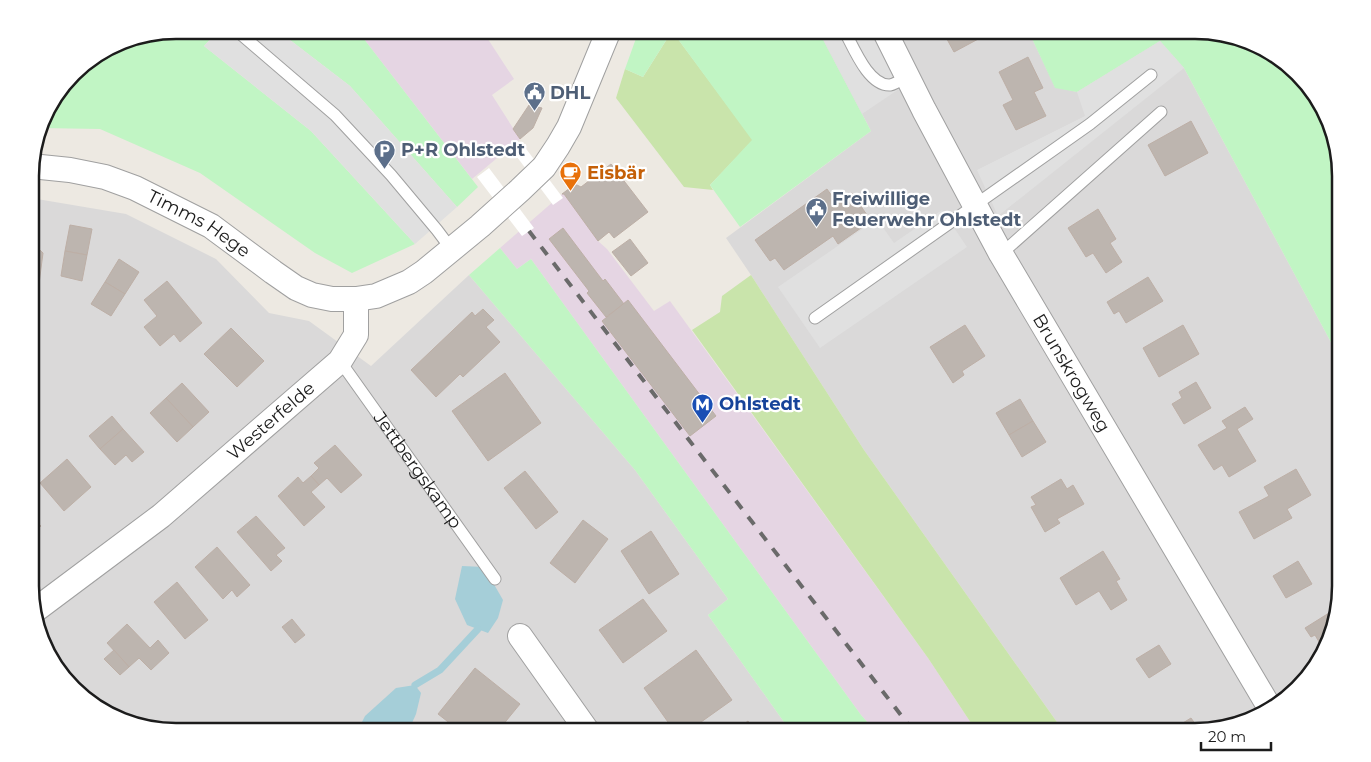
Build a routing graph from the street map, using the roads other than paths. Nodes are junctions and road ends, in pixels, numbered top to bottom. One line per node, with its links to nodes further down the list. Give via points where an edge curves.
1 (246, 39): 10 (lane, via 335,115)
2 (605, 39): 10 (street, via 569,127 544,167)
3 (849, 39): 6 (lane, via 868,73 880,84 891,85)
4 (888, 39): 6 (street, Brunskrogweg)
5 (1151, 75): 9 (lane, via 1090,124)
6 (907, 76): 9 (street, Brunskrogweg)
7 (1161, 112): 11 (lane)
8 (40, 167): 12 (street, Timms Hege, via 105,177 135,188 211,226 296,288 332,299)
9 (974, 205): 11 (street, Brunskrogweg); 13 (lane)
10 (452, 250): 12 (street, via 409,282 376,296)
11 (1001, 254): 18 (street, Brunskrogweg)
12 (356, 299): 14 (street, Westerfelde, via 356,335)
13 (815, 318)
14 (340, 361): 15 (lane, Jettbergskamp); 16 (street, Westerfelde, via 161,516)
15 (495, 579)
16 (41, 607)
17 (520, 636): 19 (street)
18 (1267, 703)
19 (582, 723)

